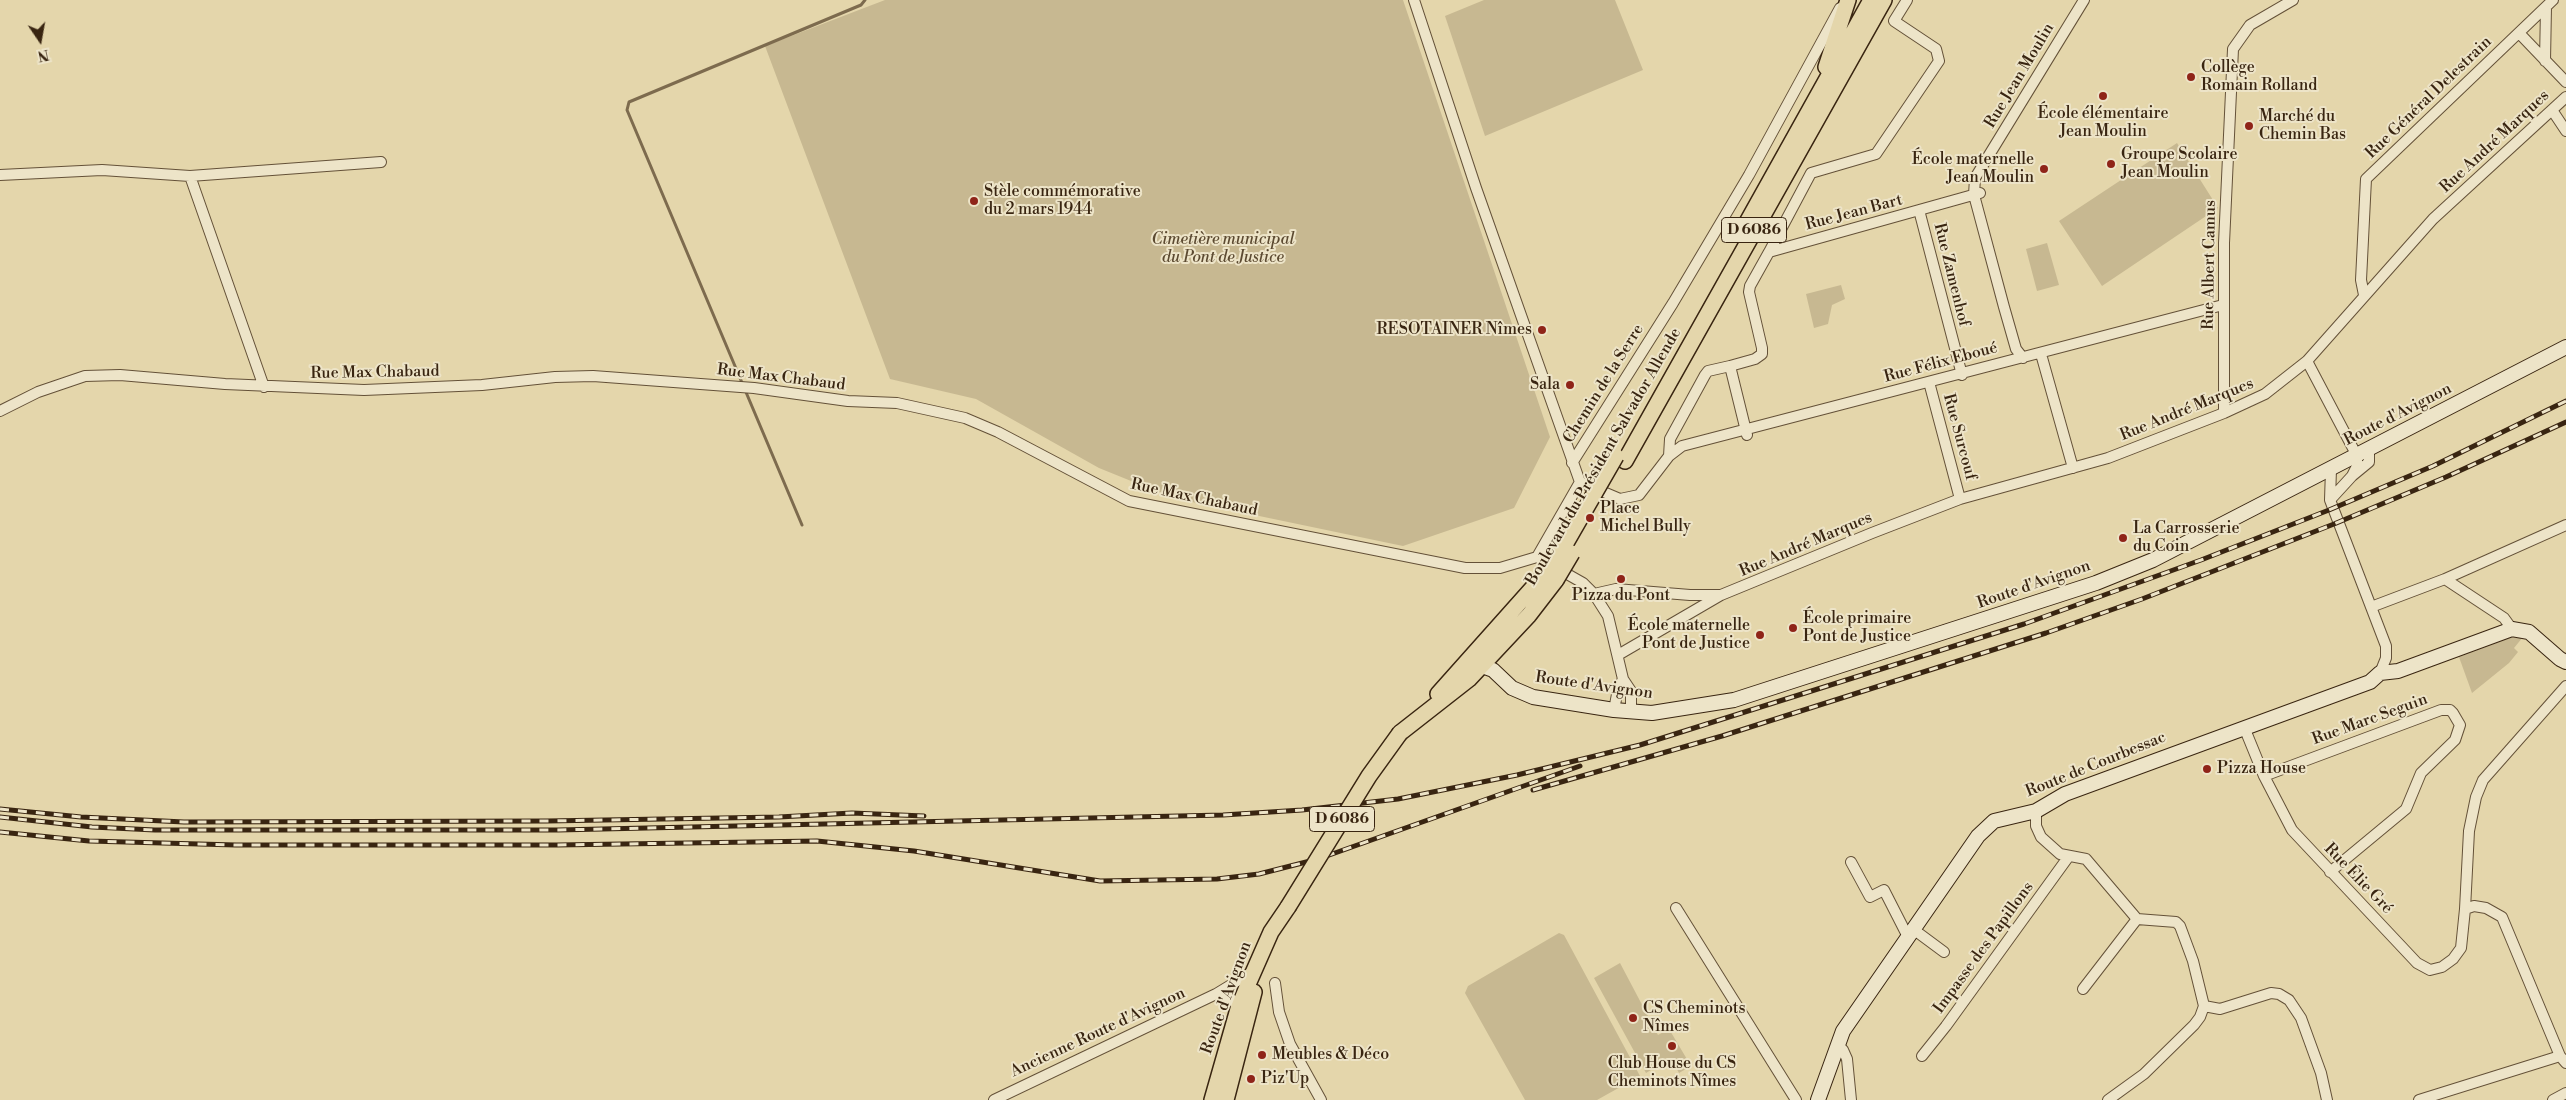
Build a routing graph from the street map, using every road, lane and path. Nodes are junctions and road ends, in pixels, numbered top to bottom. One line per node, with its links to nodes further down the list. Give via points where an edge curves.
1 (1414, 0): 38 (street, Chemin de la Serre)
2 (1846, 0): 13 (main road); 38 (street, Chemin de la Serre, via 1749,175)
3 (1871, 0): 13 (main road, Boulevard du Président Salvador Allende / D 6086)
4 (1884, 0): 37 (main road, Boulevard du Président Salvador Allende / D 6086)
5 (1907, 0): 21 (street, via 1894,21 1936,49 1939,61 1876,154 1811,173)
6 (2084, 0): 19 (street, Rue Jean Moulin, via 1975,178)
7 (2293, 0): 23 (street, Rue Albert Camus, via 2250,25 2233,49)
8 (2549, 4): 9 (street, Rue Général Delestrain); 10 (street)
9 (2519, 33): 10 (street); 22 (street, Rue Général Delestrain, via 2366,179 2361,280)
10 (2546, 60): 11 (street)
11 (2566, 82)
12 (2566, 97): 14 (street, Rue André Marques)
13 (1814, 101): 37 (main road, Boulevard du Président Salvador Allende / D 6086)
14 (2552, 110): 15 (street); 22 (street, Rue André Marques, via 2433,219)
15 (2566, 131)
16 (381, 162): 18 (street)
17 (0, 175): 18 (street, via 102,170)
18 (190, 176): 31 (street)
19 (1977, 194): 20 (street, Rue Jean Bart); 26 (street, via 2016,349)
20 (1919, 210): 21 (street, Rue Jean Bart); 29 (street, Rue Zamenhof)
21 (1770, 252): 28 (street, via 1749,292 1762,354)
22 (2364, 295): 27 (street, Rue André Marques)
23 (2223, 305): 25 (street, Rue Félix Eboué); 33 (street, Rue Albert Camus)
24 (2566, 347): 35 (main road, Route d'Avignon)
25 (2042, 354): 26 (street, Rue Félix Eboué); 39 (street)
26 (2023, 358): 29 (street, Rue Félix Eboué)
27 (2308, 360): 33 (street, Rue André Marques, via 2265,394); 35 (street)
28 (1730, 366): 34 (street); 36 (street, via 1708,371 1705,375 1670,439)
29 (1961, 374): 30 (street, Rue Félix Eboué)
30 (1929, 382): 34 (street, Rue Félix Eboué); 42 (street, Rue Surcouf)
31 (264, 387): 32 (street, Rue Max Chabaud, via 120,375 85,376 38,392); 45 (street, Rue Max Chabaud, via 364,390 593,376 897,403 965,418 1129,501 1465,568 1500,568)
32 (0, 411)
33 (2224, 413): 39 (street, Rue André Marques, via 2108,458)
34 (1746, 432): 36 (street, Rue Félix Eboué, via 1682,446)
35 (2363, 453): 40 (main road, Route d'Avignon); 43 (street, via 2369,462)
36 (1669, 456): 41 (street, via 1639,495 1620,499)
37 (1621, 459): 46 (main road, Boulevard du Président Salvador Allende / D 6086, bridge)
38 (1572, 463): 41 (street)
39 (2073, 468): 42 (street, Rue André Marques)
40 (2331, 469): 43 (street); 62 (main road, Route d'Avignon, via 2153,560 2096,584 1734,700 1652,713)
41 (1580, 482): 45 (street)
42 (1960, 499): 50 (street, Rue André Marques)
43 (2330, 500): 51 (street)
44 (2566, 526): 47 (street)
45 (1537, 557): 48 (street, via 1583,583)
46 (1550, 577): 56 (main road, Boulevard du Président Salvador Allende / D 6086); 57 (main road, Boulevard du Président Salvador Allende / D 6086, via 1529,615)
47 (2445, 579): 51 (street); 53 (street, via 2504,618)
48 (1594, 594): 49 (street, via 1616,589); 54 (street, via 1608,616)
49 (1690, 595): 50 (street); 52 (street)
50 (1721, 595): 52 (street)
51 (2371, 607): 58 (street, via 2386,646 2386,658)
52 (1695, 609): 54 (street)
53 (2512, 629): 55 (main road, via 2529,632); 58 (main road, via 2398,671)
54 (1618, 655): 59 (street)
55 (2566, 662)
56 (1465, 663): 57 (main road); 64 (main road, Boulevard du Président Salvador Allende / D 6086)
57 (1482, 666): 61 (main road, Route d'Avignon, via 1493,670 1512,688 1526,695); 64 (main road, Boulevard du Président Salvador Allende / D 6086)
58 (2380, 672): 63 (main road, Route de Courbessac, via 2370,682)
59 (1623, 679): 61 (street); 62 (street, via 1631,692)
60 (2566, 686): 72 (street, Rue Élie Gré, via 2483,780 2469,831)
61 (1614, 710): 62 (main road, Route d'Avignon)
62 (1631, 712)
63 (2244, 727): 65 (street, Rue Élie Gré); 66 (main road, Route de Courbessac, via 2065,794)
64 (1400, 733): 70 (main road, D 6086, bridge, via 1369,776)
65 (2264, 776): 69 (street, Rue Élie Gré, via 2292,830); 69 (street, Rue Marc Seguin, via 2441,710 2453,713 2460,725 2454,740 2421,773 2406,809)
66 (2036, 811): 67 (street, via 2035,821 2041,837 2060,854); 74 (main road, Route de Courbessac, via 1994,820 1978,836)
67 (2069, 856): 73 (street, via 2086,859); 83 (street, Impasse des Papillons)
68 (1851, 862): 74 (street, via 1870,897 1884,890)
69 (2330, 872): 72 (street, Rue Élie Gré, via 2417,964 2430,970 2442,967 2461,948)
70 (1288, 908): 76 (main road, Route d'Avignon / D 6086, via 1271,932); 88 (main road, Route d'Avignon / D 6086, via 1278,941 1257,982)
71 (1676, 908): 90 (street)
72 (2465, 909): 84 (street, via 2474,906 2486,908 2502,917)
73 (2138, 919): 78 (street); 80 (street, via 2176,922 2180,926 2193,960)
74 (1910, 933): 75 (street); 82 (main road, Route de Courbessac)
75 (1944, 952)
76 (1254, 971): 79 (street, Ancienne Route d'Avignon); 81 (main road, Route d'Avignon / D 6086)
77 (1276, 983): 89 (street, via 1278,1012 1290,1044)
78 (2083, 989)
79 (1216, 994): 81 (street, via 1233,1000); 86 (street, Ancienne Route d'Avignon)
80 (2204, 1006): 93 (street, via 2194,1025 2144,1074); 94 (street, via 2220,1009 2271,993 2288,1000 2301,1018)
81 (1238, 1009): 87 (main road, Route d'Avignon / D 6086)
82 (1837, 1044): 91 (main road, Route de Courbessac); 92 (street, via 1847,1059)
83 (1922, 1056)
84 (2563, 1059): 95 (street)
85 (2566, 1093): 96 (street)
86 (994, 1100)
87 (1212, 1100)
88 (1226, 1100)
89 (1321, 1100)
90 (1796, 1100)
91 (1818, 1100)
92 (1851, 1100)
93 (2108, 1100)
94 (2327, 1100)
95 (2419, 1100)
96 (2553, 1100)

